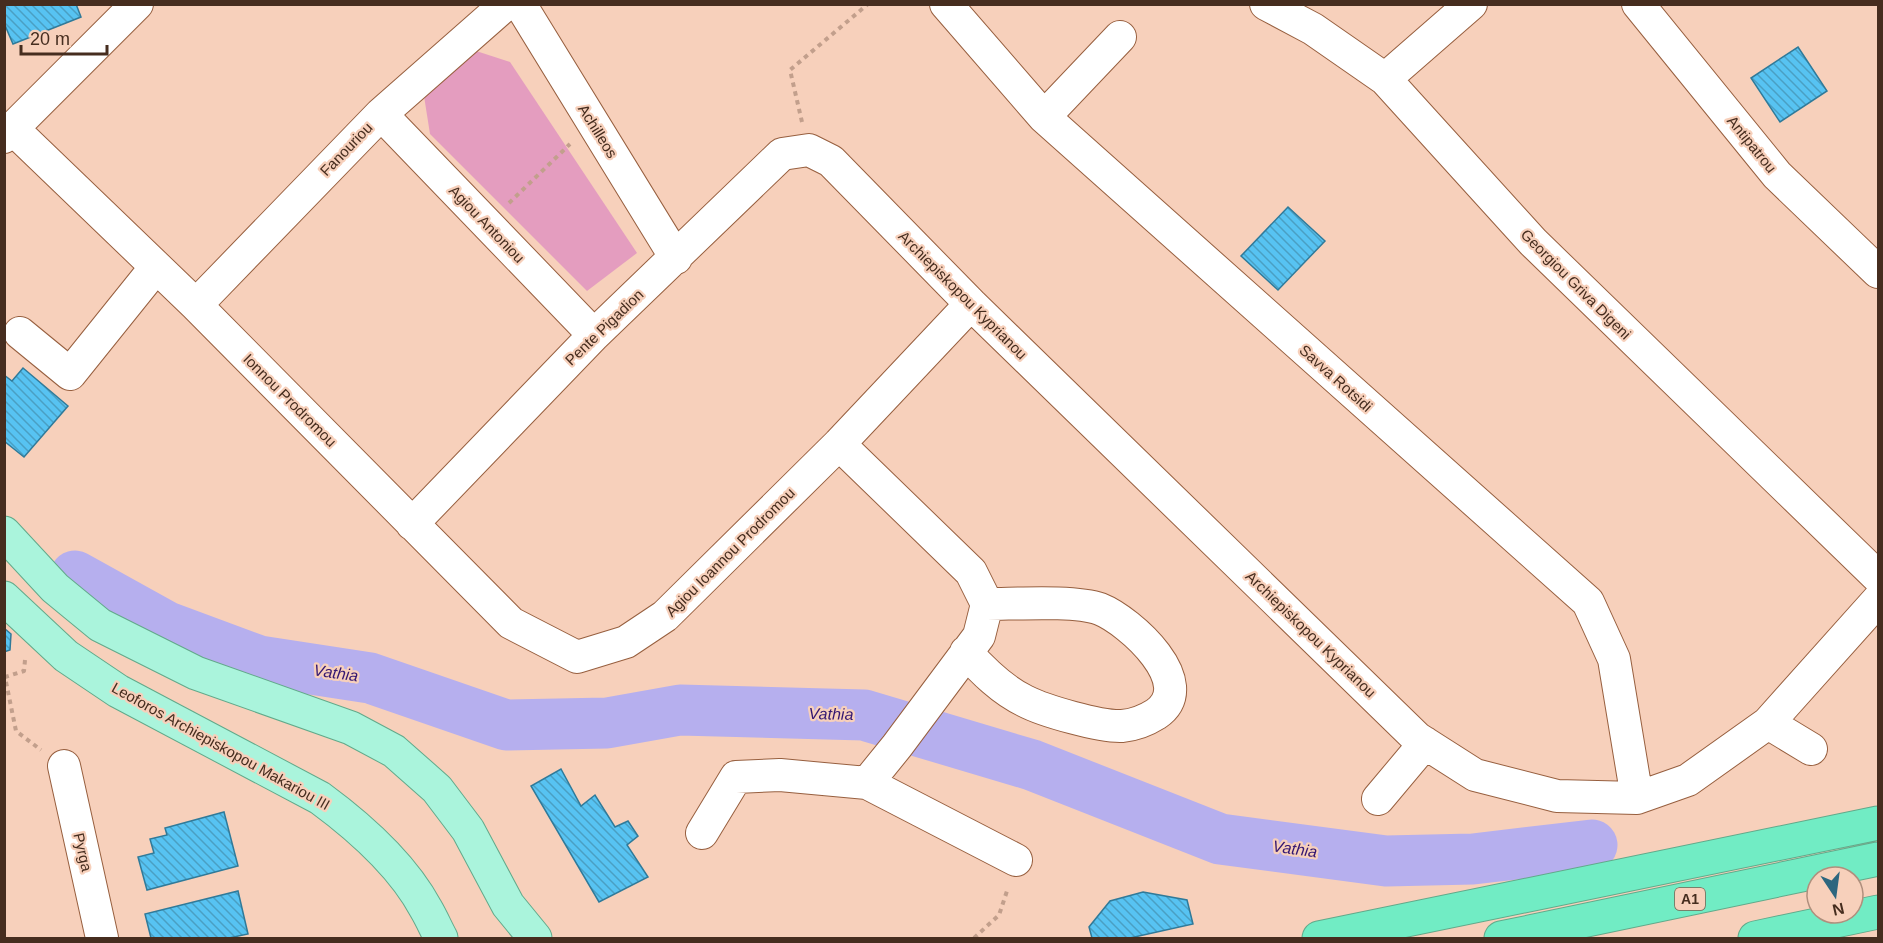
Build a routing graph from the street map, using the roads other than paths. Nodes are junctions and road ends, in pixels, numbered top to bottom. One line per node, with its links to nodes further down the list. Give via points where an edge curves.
1 (137, 4): 12 (street)
2 (506, 4): 10 (street, Fanouriou)
3 (520, 4): 14 (street, Achilleos)
4 (946, 4): 11 (street, Savva Rotsidi)
5 (1266, 4): 9 (street, Georgiou Griva Digeni, via 1313,29)
6 (1471, 4): 9 (street)
7 (1638, 4): 16 (street, Antipatrou, via 1777,175)
8 (1120, 37): 11 (street)
9 (1385, 79): 24 (street, Georgiou Griva Digeni, via 1533,242)
10 (381, 114): 18 (street, Fanouriou); 20 (street, Agiou Antoniou)
11 (1044, 117): 35 (street, Savva Rotsidi, via 1588,602 1614,659)
12 (9, 133): 15 (street, Ionnou Prodromou)
13 (808, 150): 14 (street, Pente Pigadion, via 782,154); 17 (street, Archiepiskopou Kyprianou, via 831,161)
14 (676, 258): 20 (street, Pente Pigadion)
15 (156, 267): 18 (street, Ionnou Prodromou); 19 (street, via 70,374)
16 (1878, 272)
17 (970, 304): 21 (street, Agiou Ioannou Prodromou); 31 (street, Archiepiskopou Kyprianou)
18 (196, 305): 22 (street, Ionnou Prodromou)
19 (20, 333)
20 (594, 335): 22 (street, Pente Pigadion)
21 (839, 444): 26 (street, via 971,572); 29 (street, Agiou Ioannou Prodromou, via 665,616 626,642)
22 (412, 524): 29 (street, Ionnou Prodromou, via 511,624)
23 (4, 533): 44 (main road, via 55,588 100,625 196,673 351,728 394,752 437,789 468,830 508,904)
24 (1878, 577)
25 (1878, 600): 30 (street, Archiepiskopou Kyprianou)
26 (987, 604): 28 (street, via 979,636); 28 (street, via 1069,604 1098,608 1119,619 1156,654 1170,689 1166,704 1139,723 1120,726 1066,716 1025,701 984,671)
27 (16, 609): 43 (main road, Leoforos Archiepiskopou Makariou III, via 66,656 118,691 320,798 349,820 396,867 425,907)
28 (966, 652): 34 (street)
29 (577, 657)
30 (1768, 723): 32 (street); 35 (street, Archiepiskopou Kyprianou, via 1688,780)
31 (1425, 743): 35 (street, Archiepiskopou Kyprianou, via 1475,775 1557,796); 36 (street)
32 (1811, 748)
33 (64, 766): 42 (street, Pyrga)
34 (867, 783): 38 (street, via 780,775 736,777); 40 (street)
35 (1637, 798)
36 (1378, 799)
37 (1878, 823): 45 (highway)
38 (702, 833)
39 (1878, 859): 46 (highway, A1)
40 (1016, 860)
41 (1878, 912): 47 (highway)
42 (102, 939)
43 (441, 939)
44 (535, 939)
45 (1319, 939)
46 (1501, 939)
47 (1755, 939)

